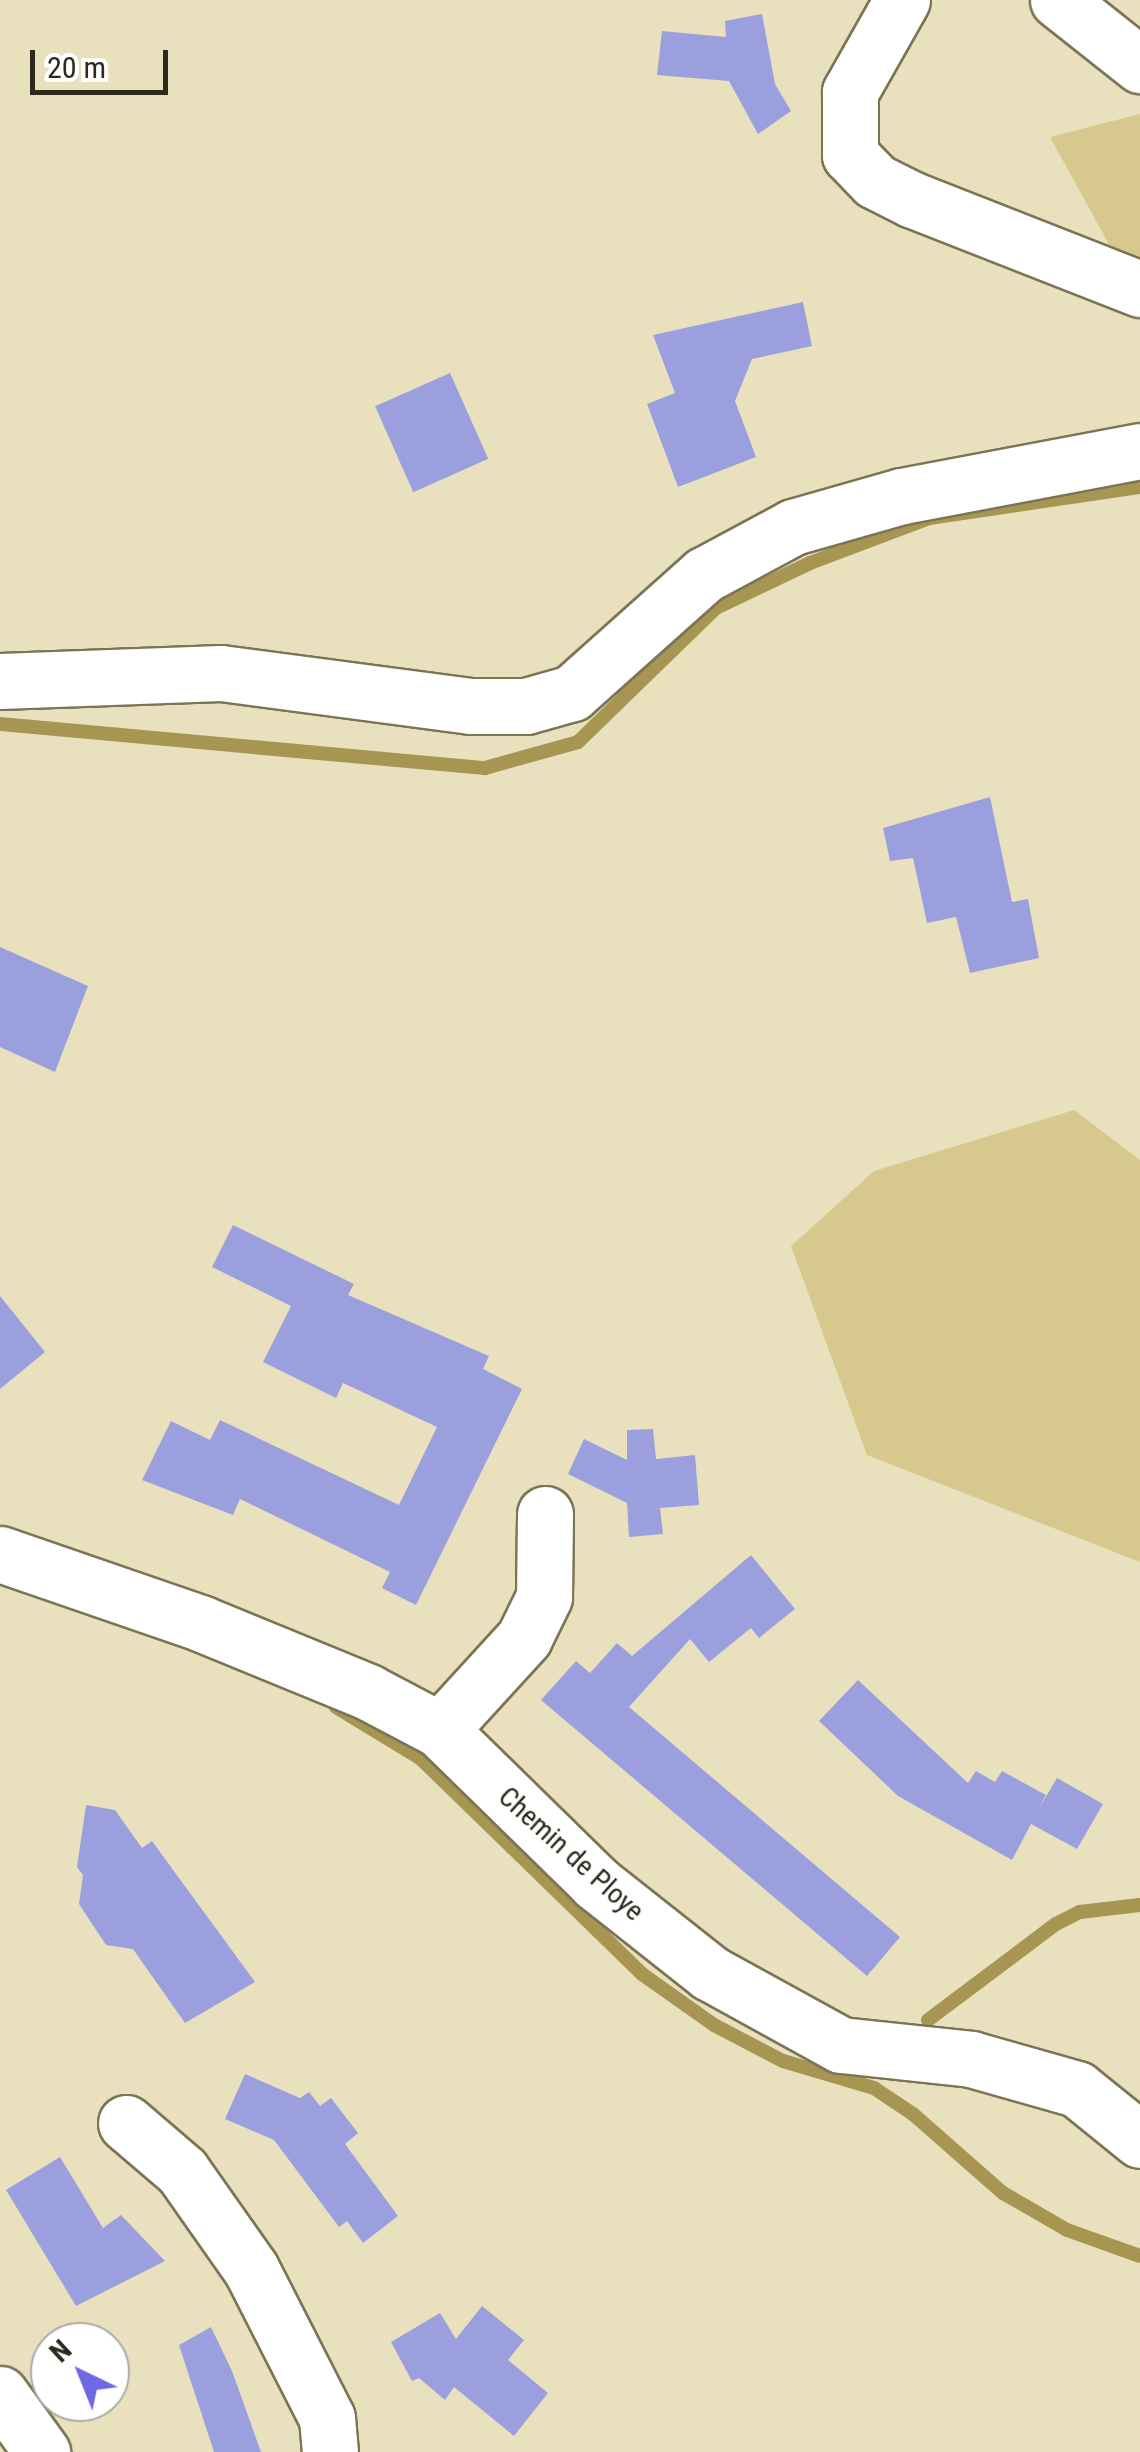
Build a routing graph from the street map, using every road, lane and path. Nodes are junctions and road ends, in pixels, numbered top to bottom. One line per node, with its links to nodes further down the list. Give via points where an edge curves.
1 (902, 0): 4 (street, via 850,92 850,155 875,181 913,200)
2 (1058, 0): 3 (street)
3 (1140, 65)
4 (1140, 290)
5 (1140, 451): 6 (street, via 902,496 793,527 704,575 572,692 526,706 471,706 221,673)
6 (0, 681)
7 (545, 1514): 9 (street, via 544,1597 524,1638)
8 (0, 1554): 9 (street, Chemin de Ploye, via 200,1624 368,1692)
9 (440, 1730): 11 (street, Chemin de Ploye, via 596,1883 710,1973 841,2045 970,2059 1076,2089)
10 (126, 2123): 14 (street, via 182,2171 251,2269 327,2418)
11 (1140, 2140)
12 (0, 2394): 13 (street)
13 (42, 2452)
14 (330, 2452)

